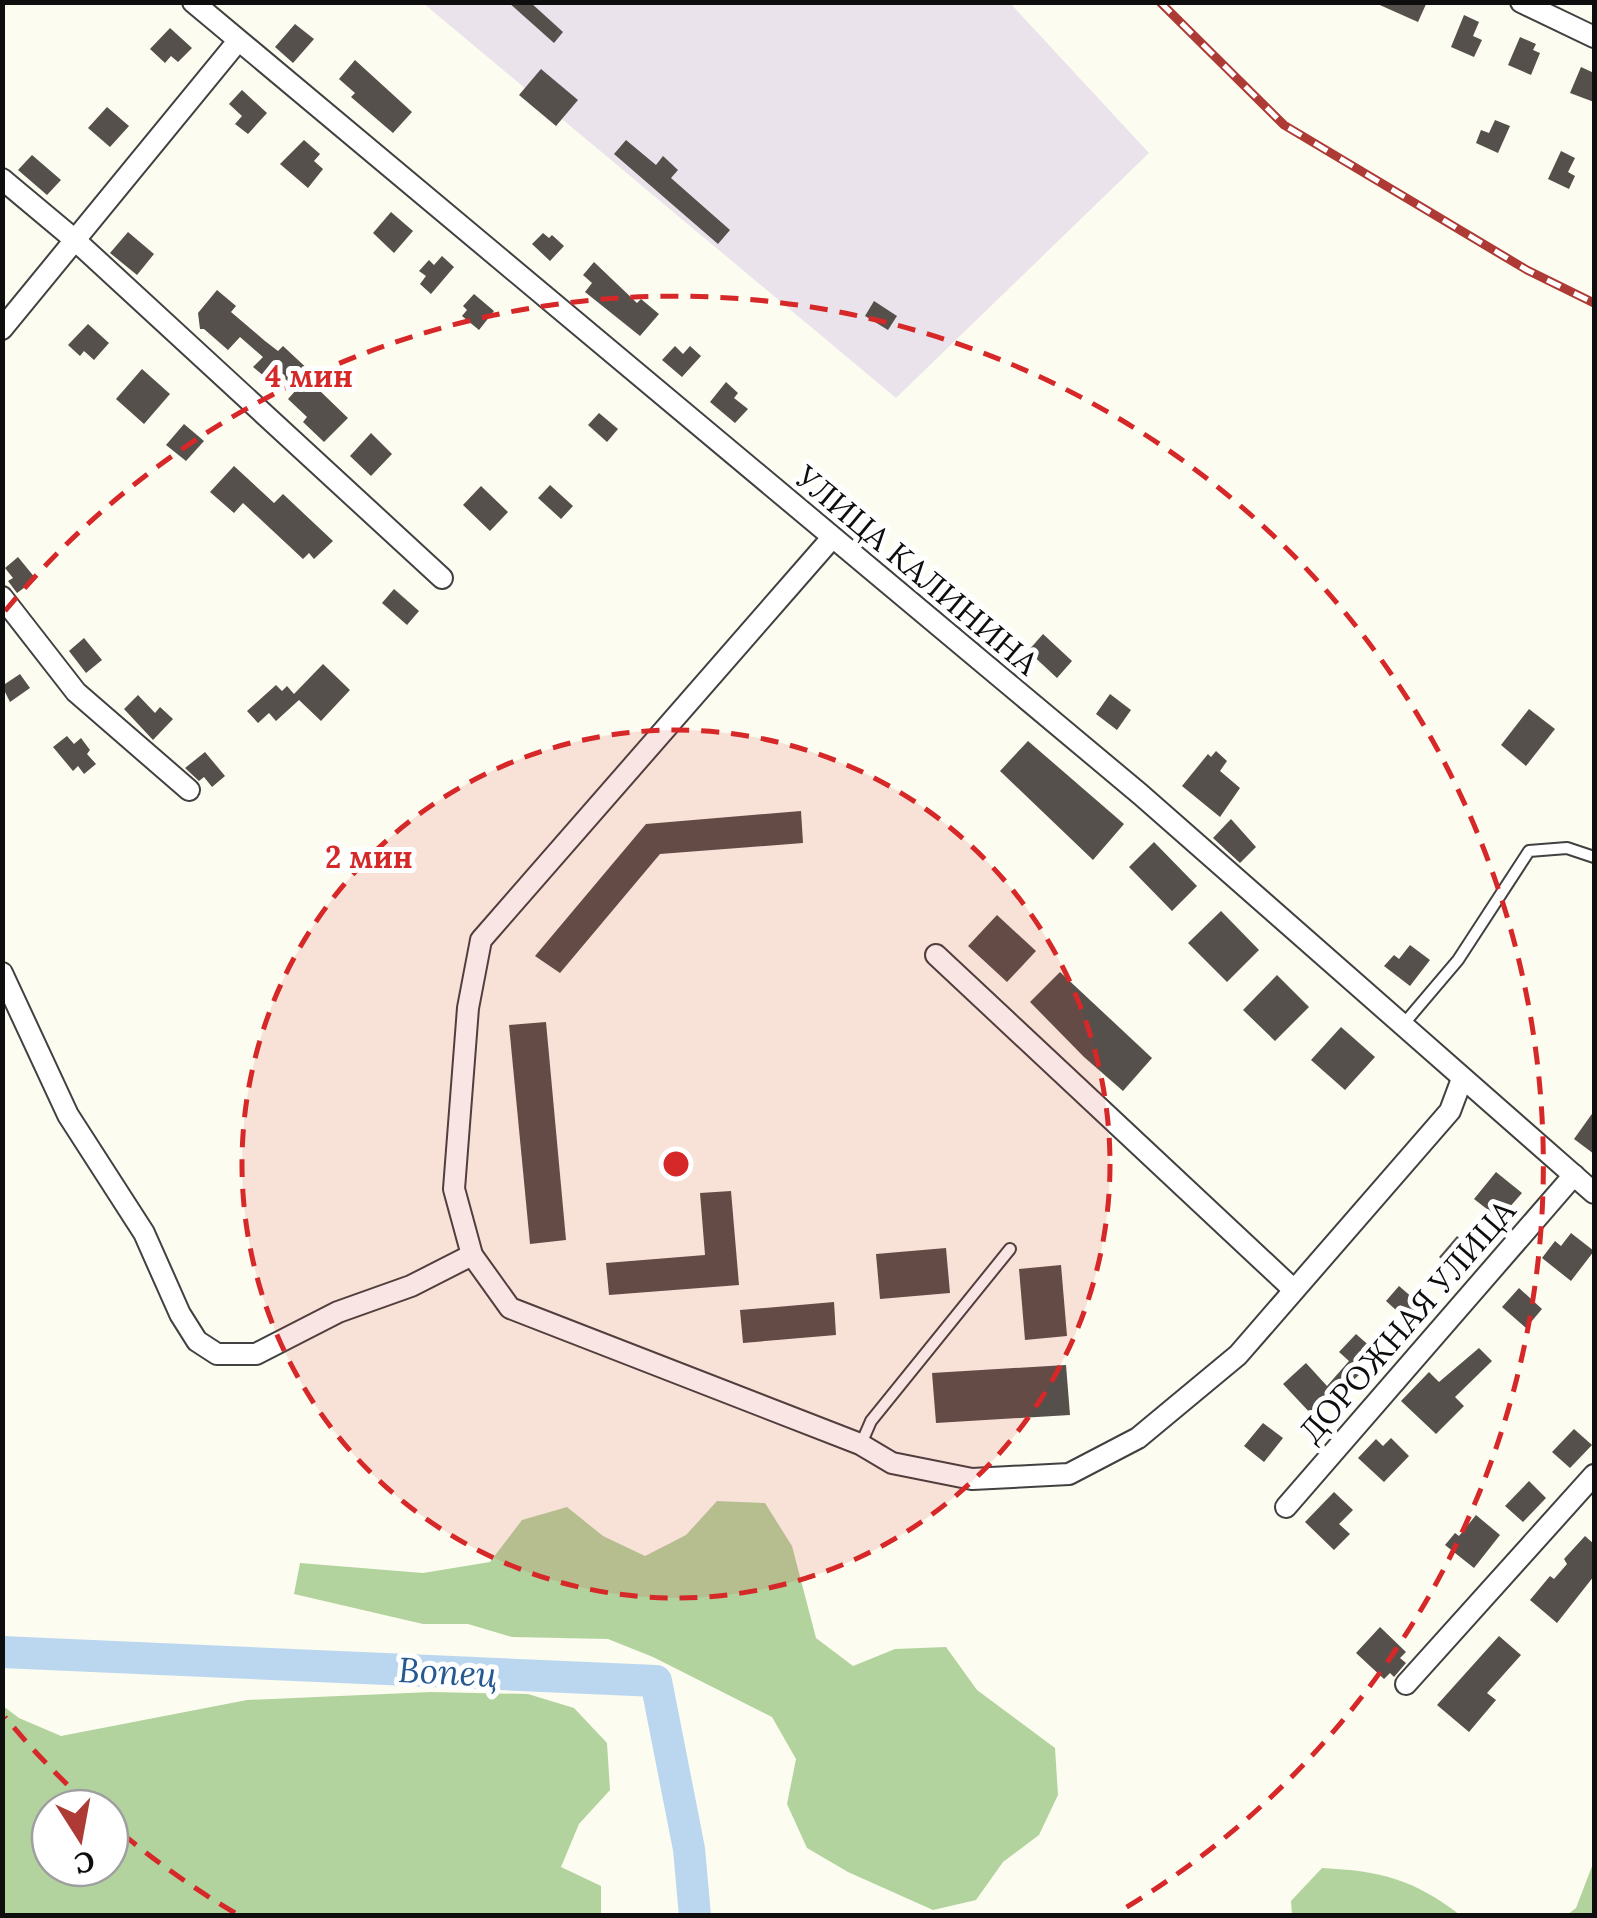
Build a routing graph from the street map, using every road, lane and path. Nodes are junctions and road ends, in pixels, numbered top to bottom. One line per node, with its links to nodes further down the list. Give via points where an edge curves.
1 (193, 2): 4 (street, УЛИЦА КАЛИНИНА)
2 (1522, 2): 3 (street)
3 (1594, 37)
4 (238, 41): 6 (street); 8 (street, УЛИЦА КАЛИНИНА)
5 (2, 178): 6 (street)
6 (75, 240): 7 (street); 9 (street)
7 (2, 329)
8 (831, 539): 15 (street, УЛИЦА КАЛИНИНА, via 1140,794); 20 (street, via 482,940 468,1008 454,1189)
9 (442, 578)
10 (2, 597): 11 (street, via 76,692)
11 (189, 790)
12 (1594, 857): 15 (lane, via 1567,848 1529,852 1458,960)
13 (936, 955): 21 (street)
14 (2, 973): 20 (street, via 68,1116 144,1233 197,1342 217,1354 256,1354)
15 (1402, 1026): 16 (street, УЛИЦА КАЛИНИНА)
16 (1462, 1079): 17 (street, УЛИЦА КАЛИНИНА); 21 (street, via 1450,1110)
17 (1574, 1175): 18 (street, УЛИЦА КАЛИНИНА); 24 (street, ДОРОЖНАЯ УЛИЦА)
18 (1594, 1193)
19 (1010, 1249): 22 (lane, via 871,1421)
20 (472, 1256): 22 (street, via 510,1308)
21 (1294, 1290): 22 (street, via 1238,1355 1138,1438 1069,1474 972,1478 892,1462)
22 (860, 1444)
23 (1594, 1475): 25 (street)
24 (1286, 1507)
25 (1406, 1684)

